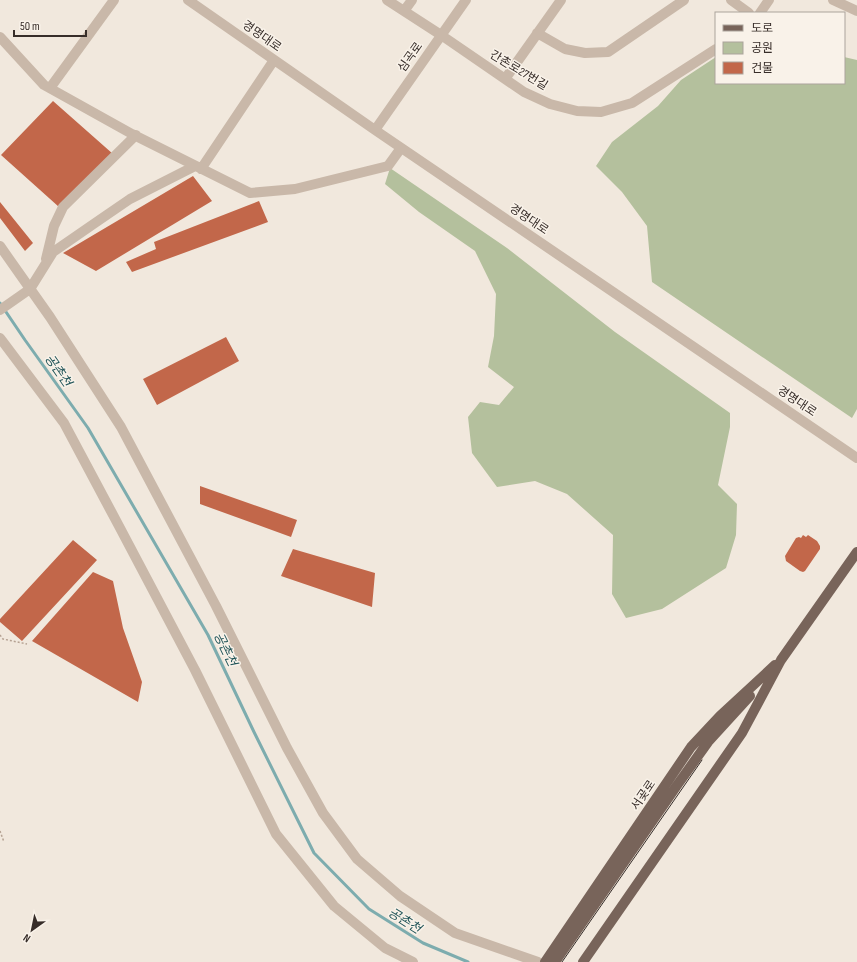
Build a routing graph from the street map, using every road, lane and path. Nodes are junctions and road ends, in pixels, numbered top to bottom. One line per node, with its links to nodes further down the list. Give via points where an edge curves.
1 (114, 0): 21 (street)
2 (188, 0): 19 (street, 경명대로)
3 (387, 0): 12 (street, 간촌로27번길)
4 (412, 0): 12 (street)
5 (466, 0): 16 (street, 심곡로)
6 (561, 0): 15 (street)
7 (684, 0): 15 (street, via 608,52 585,53 565,49)
8 (731, 0): 13 (street)
9 (769, 0): 14 (street)
10 (833, 0): 11 (street)
11 (857, 10)
12 (404, 11): 16 (street, 간촌로27번길)
13 (748, 12)
14 (761, 12)
15 (537, 33): 20 (street)
16 (441, 36): 20 (street, 간촌로27번길); 22 (street, 심곡로)
17 (0, 37): 21 (street, via 44,85)
18 (715, 50): 20 (street, 간촌로27번길, via 632,103 601,112 577,111 550,104 524,92)
19 (274, 60): 22 (street, 경명대로); 25 (street)
20 (505, 79)
21 (50, 88): 23 (street)
22 (375, 130): 24 (street, 경명대로)
23 (136, 135): 25 (street); 27 (street, via 63,207 54,226)
24 (401, 148): 25 (street, via 388,166 295,190 250,193); 31 (street, 경명대로)
25 (198, 167): 27 (street, via 130,200 95,222 53,252)
26 (0, 246): 28 (street)
27 (45, 265): 28 (street)
28 (28, 291): 29 (street); 40 (street, via 50,317 121,427 216,606 287,748 324,813 357,859 400,896 455,933)
29 (0, 310)
30 (0, 338): 39 (street, via 64,423 195,670 276,834 334,906 385,948)
31 (857, 458)
32 (857, 552): 35 (main road, 서곶로)
33 (0, 635): 34 (path, via 3,639)
34 (28, 644)
35 (781, 660): 36 (main road, 서곶로); 41 (main road, 서곶로, via 720,716 691,747)
36 (774, 672): 42 (main road, 서곶로, via 708,742); 43 (main road, 서곶로, via 742,733)
37 (0, 831): 38 (path)
38 (4, 842)
39 (413, 962)
40 (538, 962)
41 (544, 962)
42 (555, 962)
43 (583, 962)

